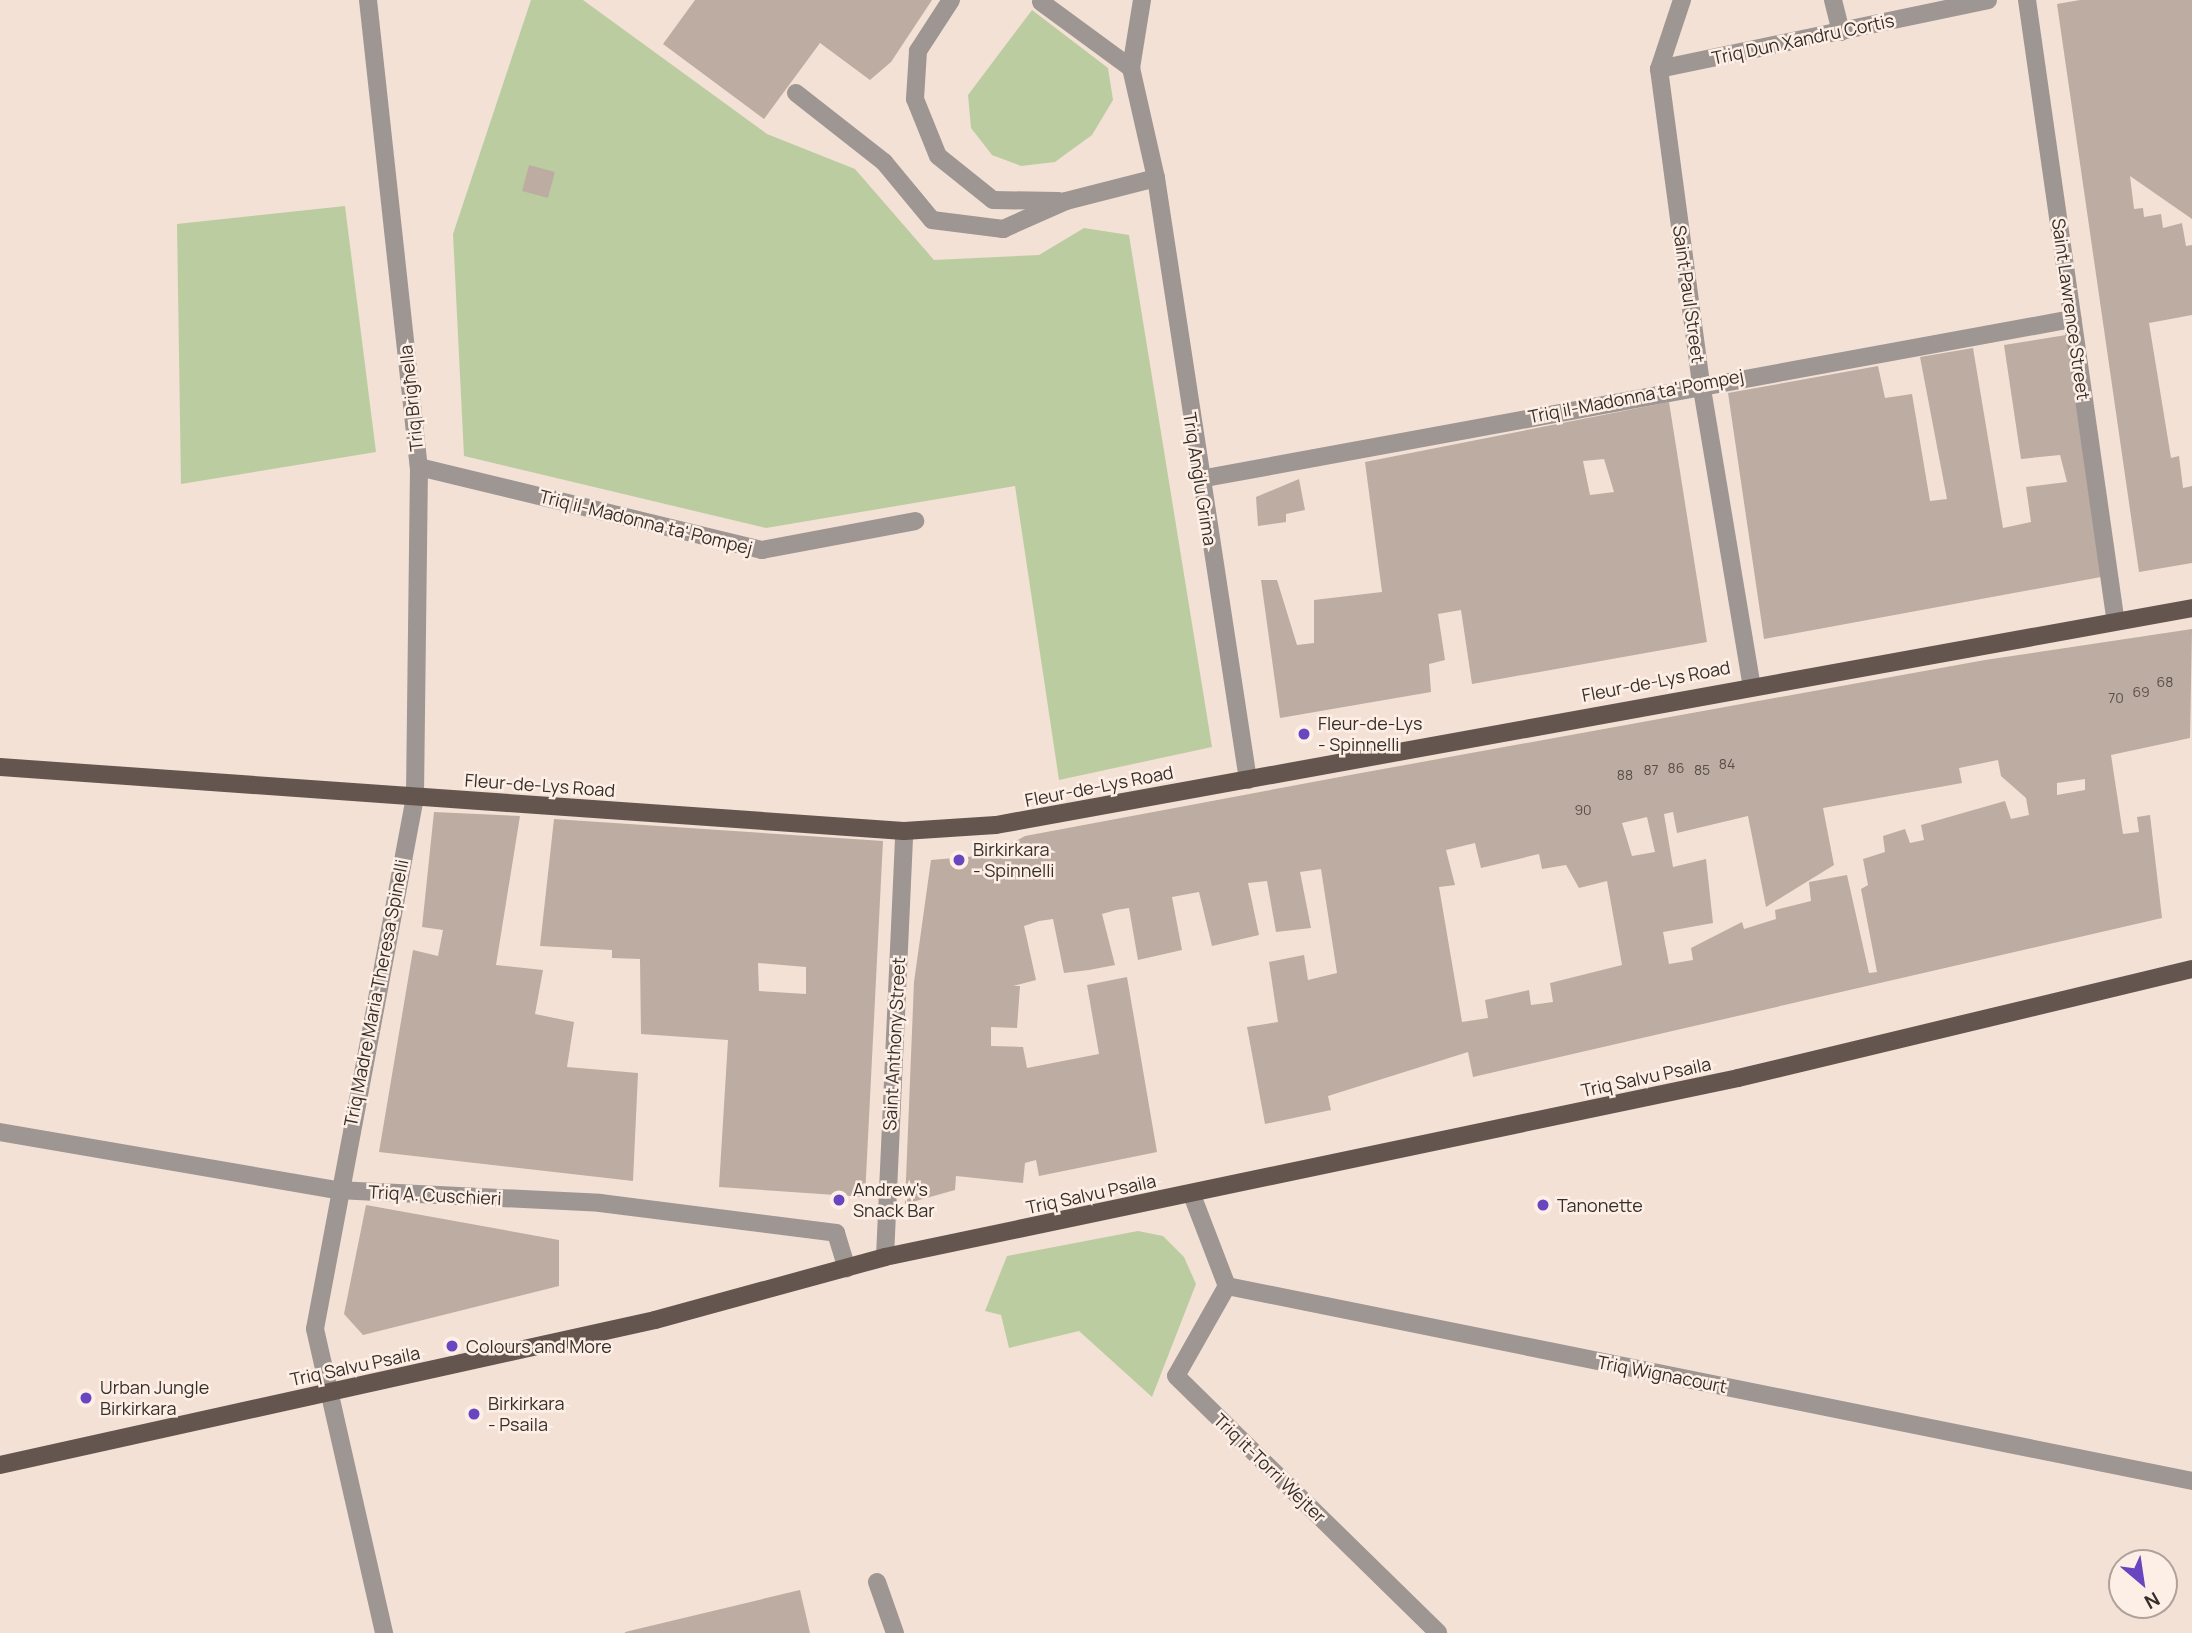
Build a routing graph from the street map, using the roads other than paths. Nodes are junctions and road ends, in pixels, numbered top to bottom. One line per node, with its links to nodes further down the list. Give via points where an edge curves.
1 (368, 0): 17 (street, Triq Brigħella)
2 (951, 0): 14 (street, via 918,51 915,99 938,156 993,200)
3 (1142, 0): 10 (street)
4 (1682, 0): 11 (street)
5 (1833, 0): 9 (street)
6 (1988, 0): 9 (street, Triq Dun Xandru Cortis)
7 (2026, 0): 15 (street, Saint Lawrence Street)
8 (1041, 2): 10 (street)
9 (1840, 32): 11 (street, Triq Dun Xandru Cortis)
10 (1131, 68): 13 (street, Triq Anġlu Grima)
11 (1659, 69): 16 (street, Saint Paul Street)
12 (796, 93): 14 (street, via 884,162 932,220 1003,229)
13 (1156, 178): 14 (street); 18 (street, Triq Anġlu Grima)
14 (1066, 201)
15 (2072, 319): 16 (street, Triq il-Madonna ta' Pompej); 21 (street, Saint Lawrence Street)
16 (1701, 383): 18 (street, Triq il-Madonna ta' Pompej); 22 (street, Saint Paul Street)
17 (419, 467): 19 (street, Triq il-Madonna ta' Pompej, via 762,550); 25 (street, Triq Brigħella)
18 (1200, 478): 24 (street, Triq Anġlu Grima)
19 (915, 522)
20 (2192, 608): 21 (main road, Fleur-de-Lys Road)
21 (2115, 617): 22 (main road, Fleur-de-Lys Road)
22 (1751, 684): 24 (main road, Fleur-de-Lys Road)
23 (0, 767): 25 (main road, Fleur-de-Lys Road)
24 (1248, 780): 26 (main road, Fleur-de-Lys Road, via 1041,820)
25 (415, 797): 26 (main road, Fleur-de-Lys Road); 29 (street, Triq Madre Maria Theresa Spinelli)
26 (904, 831): 31 (street, Saint Anthony Street)
27 (2192, 969): 30 (main road, Triq Salvu Psaila, via 2016,1016)
28 (0, 1132): 29 (street, Triq A. Cuschieri)
29 (337, 1190): 32 (street, Triq A. Cuschieri, via 600,1203 836,1233); 34 (street, Triq Madre Maria Theresa Spinelli, via 315,1329)
30 (1192, 1195): 31 (main road, Triq Salvu Psaila); 33 (street)
31 (885, 1257): 32 (main road, Triq Salvu Psaila)
32 (847, 1268): 34 (main road, Triq Salvu Psaila, via 655,1321)
33 (1227, 1286): 36 (street, Triq Wignacourt); 40 (street, Triq it-Torri Wejter, via 1176,1376)
34 (328, 1393): 35 (main road, Triq Salvu Psaila); 38 (street, Triq Madre Maria Theresa Spinelli)
35 (0, 1465)
36 (2192, 1481)
37 (877, 1582): 39 (street)
38 (384, 1633)
39 (895, 1633)
40 (1438, 1633)

